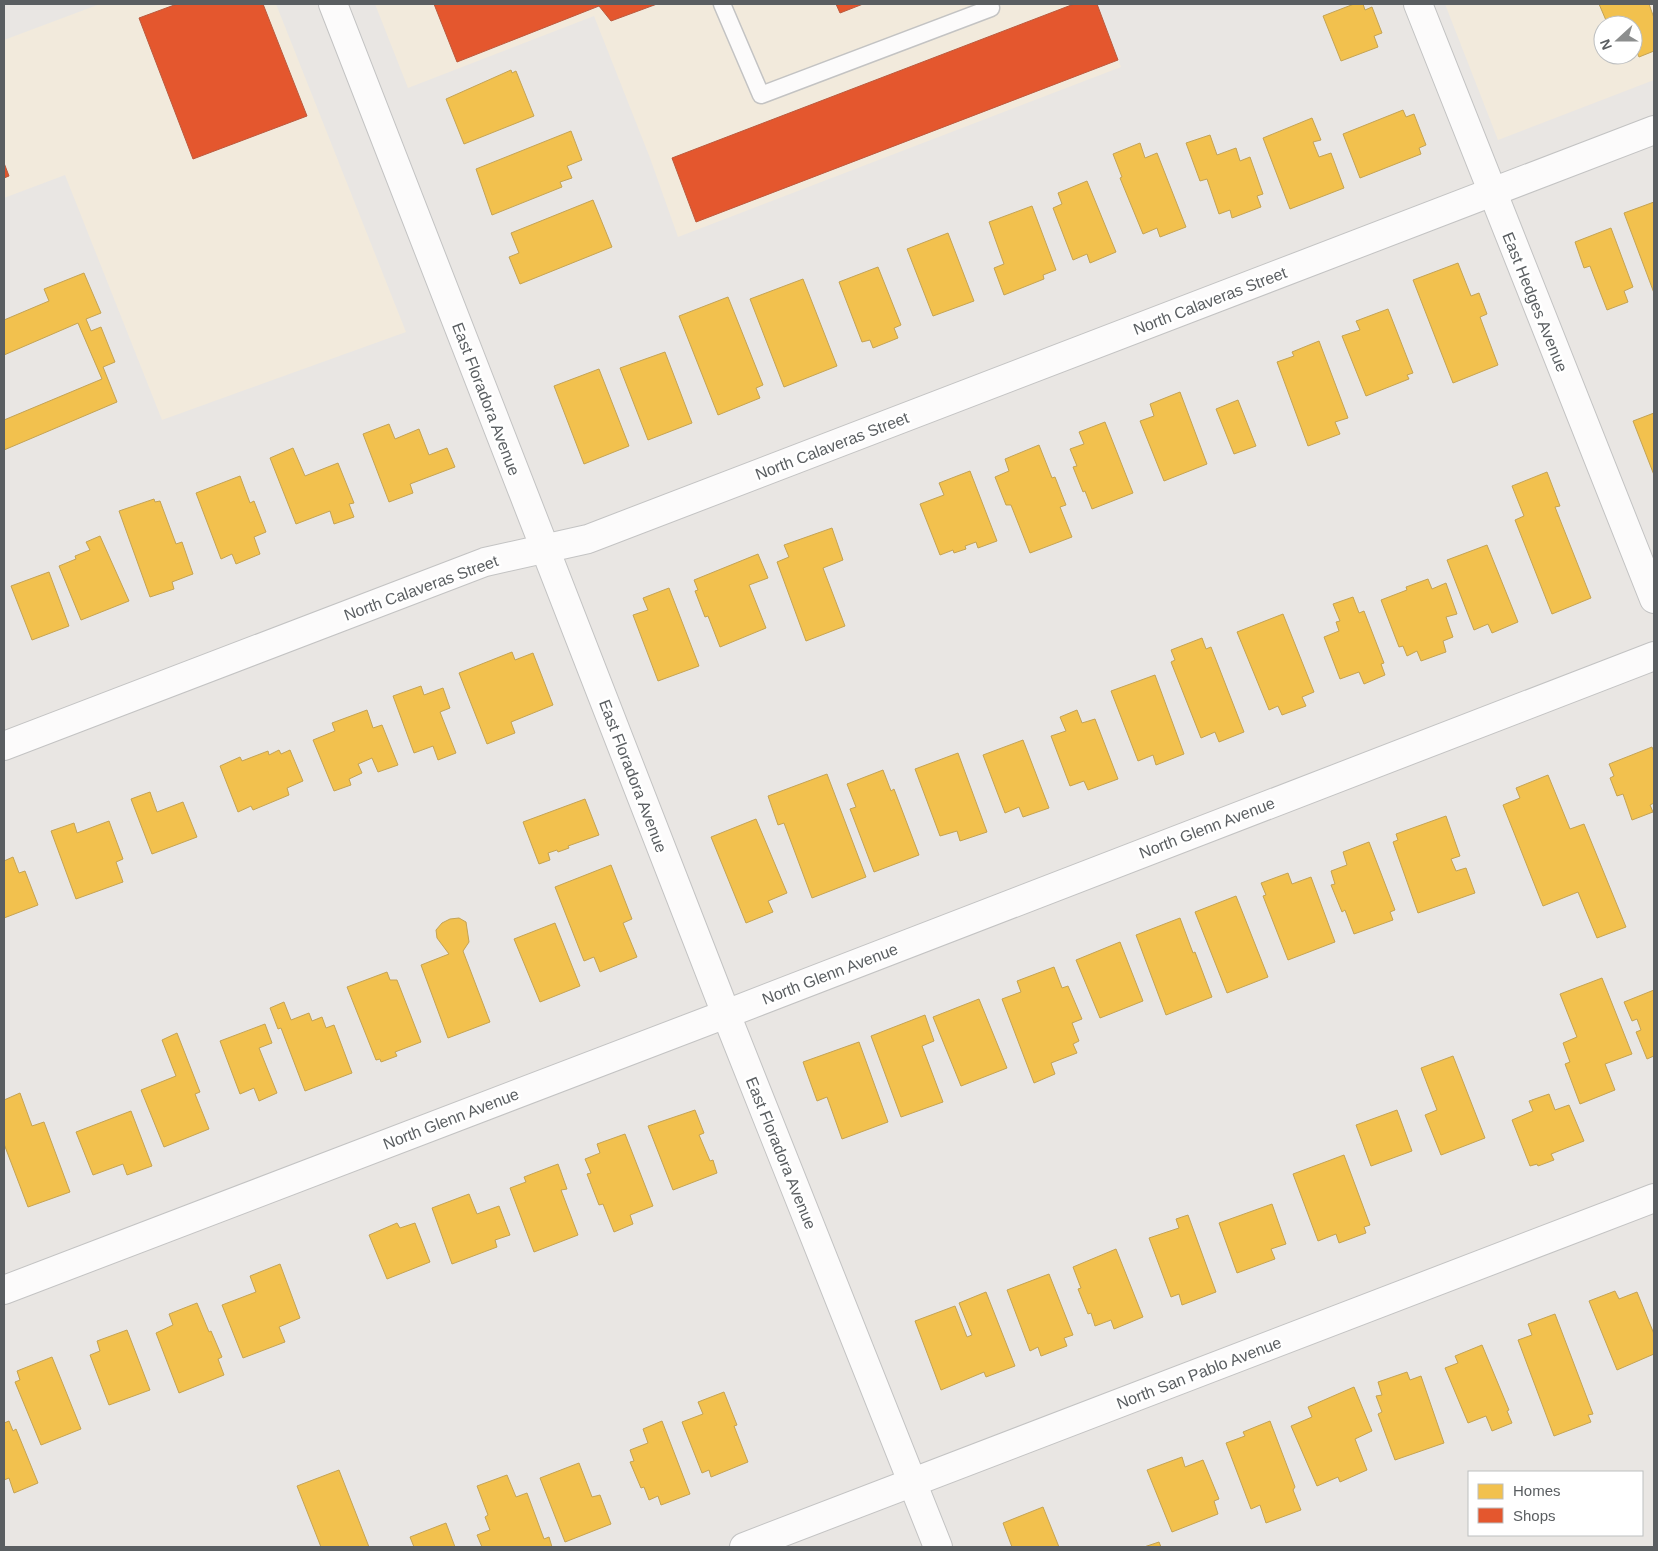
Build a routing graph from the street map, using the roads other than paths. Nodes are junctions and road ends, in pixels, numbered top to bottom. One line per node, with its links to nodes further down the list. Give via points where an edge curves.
1 (333, 4): 7 (street, East Floradora Avenue)
2 (722, 4): 3 (lane, via 761,95 992,8)
3 (990, 4)
4 (1418, 4): 6 (street, East Hedges Avenue)
5 (1654, 130): 6 (street, North Calaveras Street)
6 (1492, 193): 7 (street, North Calaveras Street, via 588,540); 8 (street, East Hedges Avenue)
7 (544, 548): 10 (street, North Calaveras Street, via 485,562); 11 (street, East Floradora Avenue)
8 (1654, 599)
9 (1654, 656): 11 (street, North Glenn Avenue)
10 (4, 744)
11 (726, 1014): 13 (street, North Glenn Avenue); 14 (street, East Floradora Avenue)
12 (1654, 1198): 14 (street, North San Pablo Avenue)
13 (4, 1290)
14 (913, 1482): 15 (street, North San Pablo Avenue); 16 (street, East Floradora Avenue)
15 (744, 1547)
16 (938, 1547)

